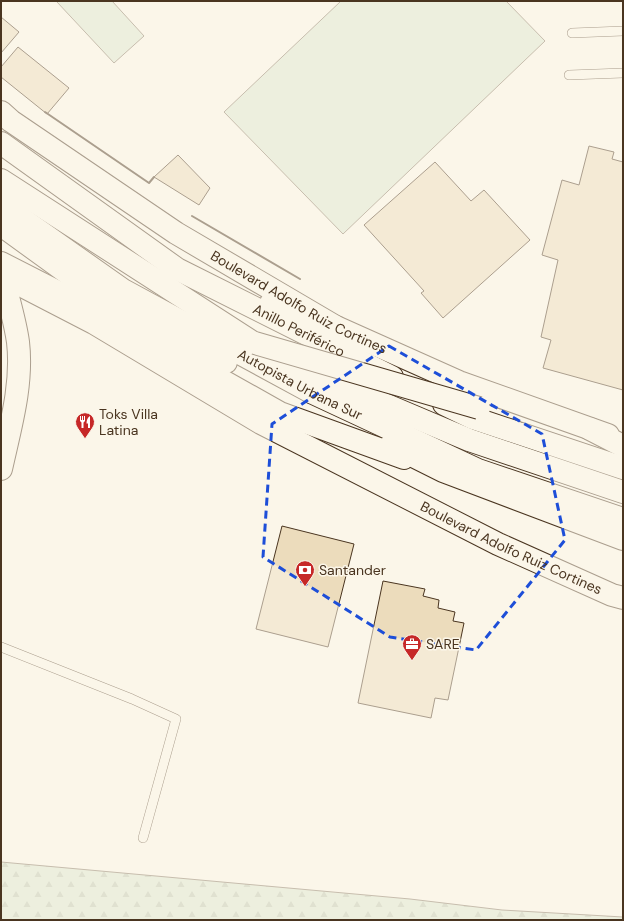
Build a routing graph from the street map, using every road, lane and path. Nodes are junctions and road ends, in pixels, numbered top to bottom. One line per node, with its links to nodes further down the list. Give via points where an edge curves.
1 (623, 31): 2 (lane)
2 (572, 33)
3 (623, 73): 4 (lane)
4 (569, 75)
5 (1, 112): 12 (main road, Boulevard Adolfo Ruiz Cortines, via 11,122 176,234)
6 (1, 143): 10 (main road, Anillo Periférico)
7 (1, 180): 13 (main road, Autopista Urbana Sur)
8 (1, 204): 22 (main road, Autopista Urbana Sur, via 123,290 313,393 478,470)
9 (1, 225): 20 (main road, via 109,304)
10 (177, 269): 12 (main road); 18 (main road, Anillo Periférico, via 472,418)
11 (2, 272): 19 (main road, via 14,320 19,365 17,393); 20 (main road, via 136,332 280,413); 24 (main road, Boulevard Adolfo Ruiz Cortines, via 94,323 261,423 498,544 612,596)
12 (336, 327): 14 (main road, Boulevard Adolfo Ruiz Cortines, via 459,382)
13 (255, 344): 17 (main road, bridge, via 479,408); 21 (main road, Autopista Urbana Sur, via 280,360 469,440)
14 (590, 429): 15 (main road, Boulevard Adolfo Ruiz Cortines); 16 (main road)
15 (623, 440)
16 (623, 446)
17 (623, 459)
18 (623, 468)
19 (1, 469)
20 (443, 471): 23 (main road)
21 (623, 492)
22 (623, 519)
23 (623, 538)
24 (623, 598)
25 (1, 647): 26 (lane, via 176,718)
26 (143, 838)

